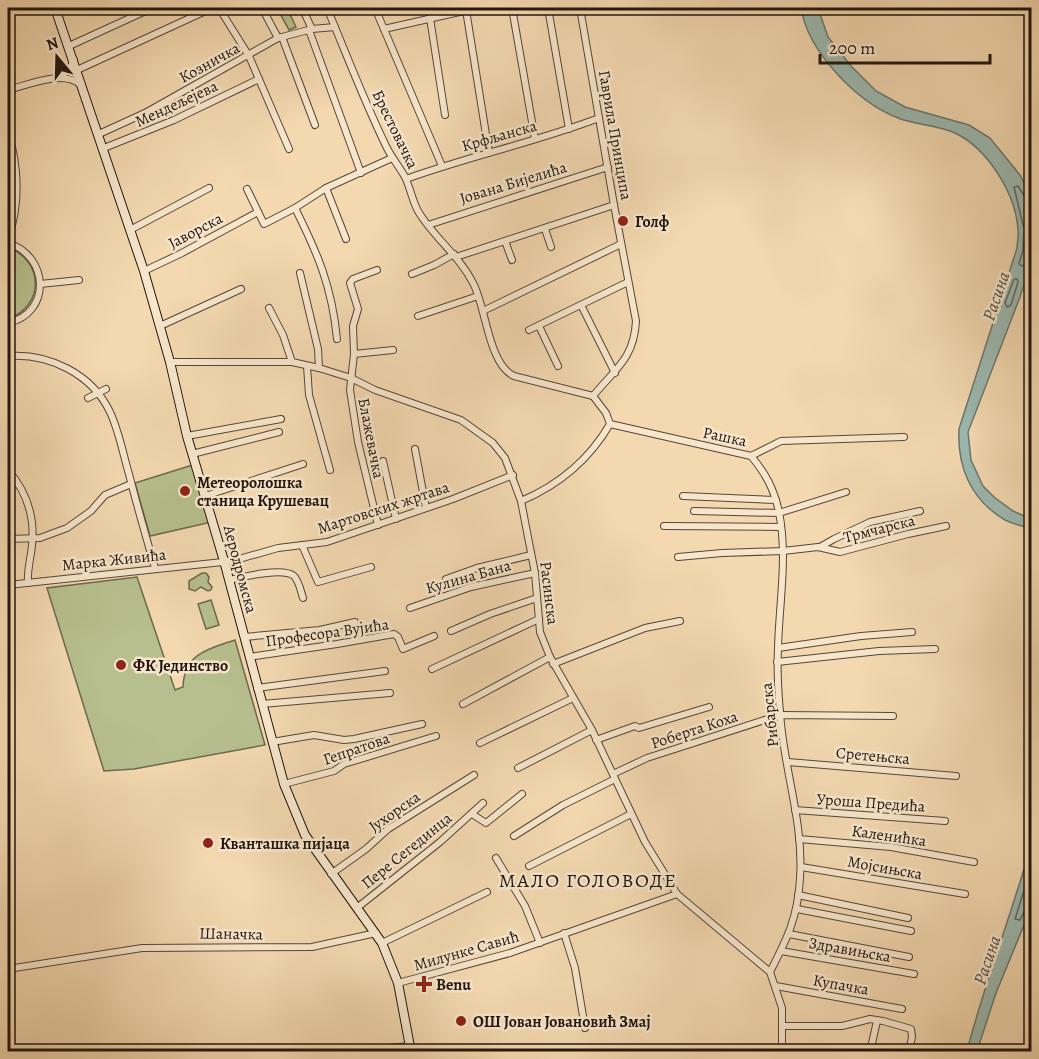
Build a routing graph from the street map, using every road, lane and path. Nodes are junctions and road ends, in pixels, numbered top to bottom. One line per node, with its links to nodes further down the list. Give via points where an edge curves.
1 (55, 8): 19 (street, Аеродромска)
2 (152, 8): 19 (street)
3 (212, 8): 22 (street)
4 (219, 8): 20 (street)
5 (262, 8): 18 (street)
6 (302, 8): 16 (street)
7 (327, 8): 15 (street, Брестовачка)
8 (375, 8): 17 (street)
9 (477, 8): 13 (street)
10 (512, 8): 33 (street)
11 (548, 8): 30 (street)
12 (580, 8): 28 (street, Гаврила Принципа)
13 (466, 10): 14 (street); 36 (street)
14 (430, 18): 17 (street); 27 (street)
15 (335, 27): 16 (street, Козничка); 37 (street, Брестовачка)
16 (310, 29): 18 (street, Козничка); 40 (street)
17 (384, 29): 38 (street)
18 (280, 37): 20 (street, Козничка); 29 (street)
19 (69, 46): 21 (street, Аеродромска)
20 (249, 56): 24 (street); 32 (street, Козничка)
21 (74, 60): 22 (street, Аеродромска); 23 (street, via 69,70)
22 (78, 70): 25 (street, Аеродромска)
23 (56, 78): 25 (street, via 73,80); 26 (street)
24 (259, 79): 34 (street, Мендељејева); 35 (street)
25 (83, 87): 32 (street, Аеродромска)
26 (8, 90)
27 (445, 116)
28 (599, 118): 30 (street, Крфљанска); 39 (street, Гаврила Принципа)
29 (315, 125)
30 (569, 129): 33 (street, Крфљанска)
31 (8, 132): 52 (street, via 16,188)
32 (99, 134): 34 (street, Аеродромска)
33 (535, 139): 36 (street, Крфљанска)
34 (104, 148): 50 (street, Аеродромска)
35 (289, 148)
36 (489, 153): 38 (street, Крфљанска)
37 (392, 158): 40 (street); 41 (street, Брестовачка)
38 (442, 166): 41 (street, Крфљанска)
39 (608, 167): 45 (street, Гаврила Принципа); 48 (street, Јована Бијелића)
40 (361, 173): 43 (street)
41 (406, 179): 48 (street, Брестовачка, via 417,209)
42 (209, 188): 50 (street)
43 (326, 188): 46 (street); 51 (street)
44 (247, 189): 47 (street)
45 (614, 205): 49 (street); 54 (street, Гаврила Принципа)
46 (296, 208): 47 (street, via 264,224); 75 (street, via 328,282)
47 (258, 212): 59 (street, Јаворска)
48 (428, 225): 56 (street, Брестовачка)
49 (545, 229): 53 (street); 55 (street)
50 (130, 230): 59 (street, Аеродромска)
51 (346, 239)
52 (8, 241): 64 (street, via 31,257)
53 (505, 241): 56 (street); 57 (street)
54 (621, 244): 63 (street, Гаврила Принципа); 69 (street)
55 (551, 247)
56 (455, 256): 61 (street); 66 (street, Брестовачка, via 474,283)
57 (512, 260)
58 (377, 270): 77 (street, Блажевачка, via 351,281 357,309)
59 (144, 271): 72 (street, Аеродромска)
60 (300, 273): 83 (street)
61 (412, 274)
62 (79, 280): 64 (street)
63 (628, 282): 67 (street); 84 (street, Гаврила Принципа, via 635,334)
64 (40, 284): 71 (street, via 29,311)
65 (241, 289): 72 (street)
66 (478, 296): 69 (street, Брестовачка); 70 (street)
67 (581, 305): 73 (street); 84 (street)
68 (269, 308): 80 (street)
69 (483, 311): 88 (street, Брестовачка, via 492,344 508,373)
70 (418, 316)
71 (8, 323)
72 (160, 326): 79 (street, Аеродромска)
73 (538, 326): 74 (street); 82 (street)
74 (529, 330)
75 (337, 339)
76 (393, 350): 77 (street)
77 (354, 354): 85 (street, Блажевачка)
78 (8, 356): 87 (street, via 53,361 80,376)
79 (170, 362): 80 (street, Расинска); 93 (street, Аеродромска)
80 (292, 362): 81 (street, Расинска)
81 (307, 366): 83 (street, Расинска); 102 (street, via 309,395)
82 (558, 366)
83 (320, 368): 85 (street, Расинска)
84 (615, 373): 88 (street, Гаврила Принципа)
85 (351, 378): 104 (street, Расинска, via 461,420 493,443 506,458); 116 (street, Блажевачка, via 355,425)
86 (106, 389): 87 (street)
87 (97, 393): 89 (street); 105 (street, via 111,413)
88 (593, 396): 91 (street)
89 (88, 399)
90 (281, 419): 93 (street)
91 (610, 424): 98 (street, Рашка); 110 (street, via 580,464 557,483)
92 (279, 432): 96 (street)
93 (187, 436): 96 (street, Аеродромска)
94 (904, 437): 98 (street, Рашка, via 781,441)
95 (415, 449): 111 (street)
96 (192, 454): 107 (street, Аеродромска)
97 (8, 456): 101 (street)
98 (752, 456): 109 (street, Рибарска, via 766,473)
99 (383, 461): 115 (street)
100 (303, 464): 107 (street)
101 (8, 465)
102 (330, 470)
103 (8, 471): 121 (street, via 25,496)
104 (513, 475): 110 (street, Расинска); 111 (street, Мартовских жртава)
105 (131, 484): 121 (street, via 105,495 67,528); 129 (street)
106 (846, 492): 114 (street)
107 (205, 496): 127 (street, Аеродромска)
108 (682, 496): 109 (street)
109 (776, 500): 114 (street, Рибарска)
110 (521, 501): 125 (street, Расинска)
111 (426, 508): 115 (street, Мартовских жртава)
112 (694, 511): 114 (street)
113 (920, 511): 123 (street, Трмчарска, via 870,522)
114 (779, 513): 119 (street, Рибарска)
115 (396, 519): 116 (street, Мартовских жртава)
116 (378, 525): 122 (street, Мартовских жртава, via 327,542)
117 (664, 526): 119 (street)
118 (946, 526): 123 (street, Трмчарска, via 840,552)
119 (781, 527): 124 (street, Рибарска)
120 (8, 539): 121 (street)
121 (33, 539): 133 (street)
122 (302, 545): 127 (street, Мартовских жртава); 128 (street, via 318,582)
123 (820, 547): 124 (street, Трмчарска)
124 (783, 552): 126 (street, Трмчарска); 145 (street, Рибарска)
125 (531, 555): 130 (street, Расинска); 131 (street)
126 (678, 557)
127 (224, 561): 129 (street, Марка Живића); 132 (street, Аеродромска)
128 (371, 567)
129 (155, 568): 133 (street, Марка Живића)
130 (535, 573): 136 (street, Расинска); 137 (street, Кулина Бана, via 471,586)
131 (446, 579)
132 (229, 580): 135 (street, via 290,574); 144 (street, Аеродромска)
133 (28, 582): 134 (street, Марка Живића)
134 (8, 585)
135 (303, 598)
136 (537, 598): 138 (street, Расинска); 141 (street)
137 (410, 608)
138 (540, 619): 148 (street, Расинска, via 540,632); 151 (street)
139 (680, 621): 150 (street, via 645,628)
140 (355, 622): 144 (street, via 320,630)
141 (451, 631)
142 (912, 632): 145 (street)
143 (434, 636): 147 (street, Професора Вујића, via 403,650 394,634)
144 (244, 637): 147 (street, Аеродромска)
145 (778, 648): 149 (street, Рибарска)
146 (935, 649): 149 (street)
147 (249, 657): 153 (street, Аеродромска)
148 (550, 657): 150 (street, Расинска); 157 (street)
149 (777, 662): 159 (street, Рибарска)
150 (554, 664): 155 (street, Расинска)
151 (432, 669)
152 (386, 671): 153 (street)
153 (257, 688): 156 (street, Аеродромска)
154 (390, 693): 156 (street)
155 (573, 698): 162 (street, Расинска); 166 (street)
156 (262, 704): 165 (street, Аеродромска)
157 (463, 704)
158 (709, 707): 164 (street)
159 (780, 715): 160 (street, Роберта Коха); 167 (street, Рибарска); 170 (street, Роберта Коха, via 647,758)
160 (892, 717)
161 (422, 724): 165 (street, via 354,739 314,735)
162 (592, 730): 164 (street, Расинска); 168 (street)
163 (436, 736): 172 (street, Гепратова)
164 (596, 740): 170 (street, Расинска)
165 (272, 742): 172 (street, Аеродромска)
166 (480, 743)
167 (788, 762): 171 (street, Сретењска); 175 (street, Рибарска)
168 (518, 768)
169 (474, 775): 185 (street, Јухорска, via 388,829)
170 (614, 776): 177 (street, Расинска); 179 (street, Роберта Коха)
171 (956, 776)
172 (284, 784): 185 (street, Аеродромска, via 305,835)
173 (522, 794): 176 (street, Пере Сегединца, via 486,823)
174 (483, 803): 176 (street, Пере Сегединца)
175 (795, 810): 178 (street, Уроша Предића); 180 (street, Рибарска)
176 (472, 814): 190 (street, Пере Сегединца)
177 (631, 814): 183 (street); 187 (street, Расинска)
178 (945, 821)
179 (514, 836)
180 (799, 839): 182 (street, Каленићка, via 891,847); 184 (street, Рибарска)
181 (496, 858): 198 (street, Милунке Савић, via 525,906)
182 (974, 862)
183 (529, 866)
184 (801, 867): 188 (street, Мојсињска); 189 (street, Рибарска)
185 (331, 873): 190 (street, Аеродромска)
186 (487, 892): 197 (street)
187 (677, 894): 195 (street, Милунке Савић); 202 (street, Расинска)
188 (965, 894)
189 (798, 895): 191 (street, Рибарска); 192 (street)
190 (358, 907): 194 (street, Аеродромска)
191 (797, 909): 193 (street); 196 (street, Рибарска)
192 (908, 918)
193 (911, 931)
194 (376, 933): 197 (street, Аеродромска); 201 (street, Шаначка, via 312,947 163,946)
195 (564, 933): 198 (street, Милунке Савић); 209 (street, via 575,968)
196 (789, 934): 199 (street, Рибарска); 200 (street)
197 (382, 943): 204 (street, Аеродромска)
198 (540, 943): 204 (street, Милунке Савић)
199 (781, 951): 202 (street, Рибарска); 203 (street, Здравињска)
200 (909, 957)
201 (8, 969)
202 (770, 972): 205 (street, Расинска)
203 (914, 974)
204 (398, 983): 210 (street, Аеродромска)
205 (776, 986): 206 (street, Купачка); 208 (street, Расинска)
206 (902, 1009)
207 (877, 1021): 208 (street, via 867,1019 842,1026); 214 (street); 215 (street, via 909,1028)
208 (783, 1026): 211 (street, Расинска)
209 (585, 1028)
210 (410, 1049): 212 (street)
211 (782, 1050): 213 (street)
212 (343, 1052)
213 (759, 1052)
214 (870, 1052)
215 (909, 1052)

